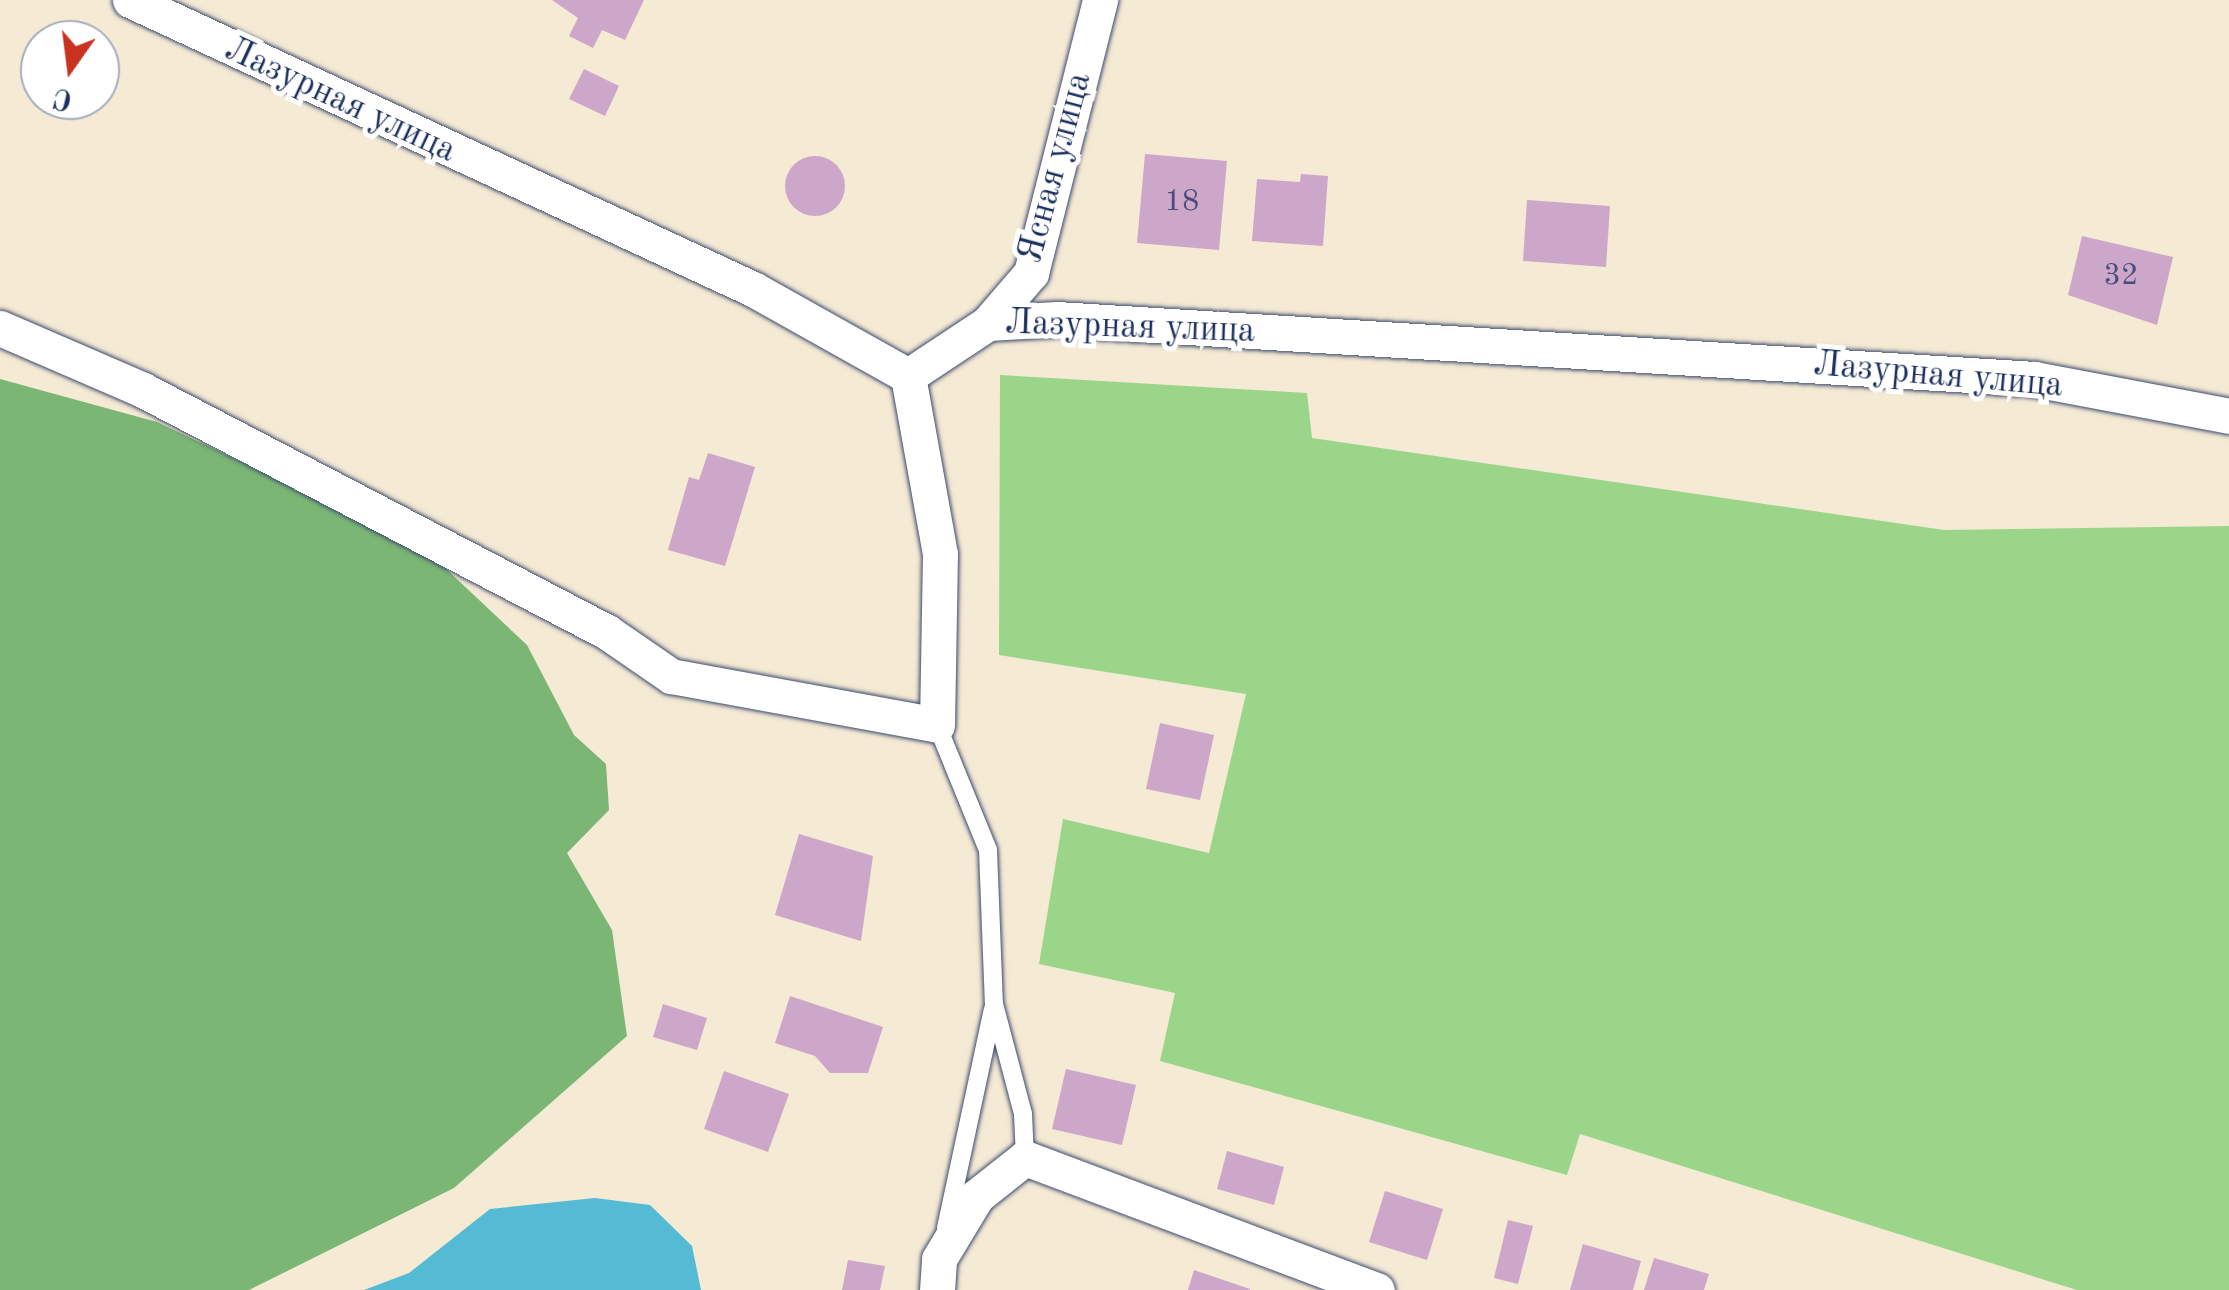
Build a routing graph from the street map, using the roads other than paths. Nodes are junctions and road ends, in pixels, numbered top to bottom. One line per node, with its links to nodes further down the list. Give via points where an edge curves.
1 (130, 0): 5 (street, Лазурная улица, via 753,289)
2 (1100, 0): 3 (street, Ясная улица, via 1031,274)
3 (988, 323): 5 (street, Лазурная улица); 6 (street, Лазурная улица, via 1058,319 2034,379)
4 (0, 328): 7 (street, via 143,390 607,632 671,676)
5 (908, 376): 7 (street, via 940,554)
6 (2229, 416)
7 (937, 725): 8 (lane, via 988,850)
8 (994, 1004): 9 (lane, via 1024,1114); 10 (lane)
9 (1025, 1158): 10 (street, via 977,1196); 11 (street)
10 (938, 1275)
11 (1377, 1290)

